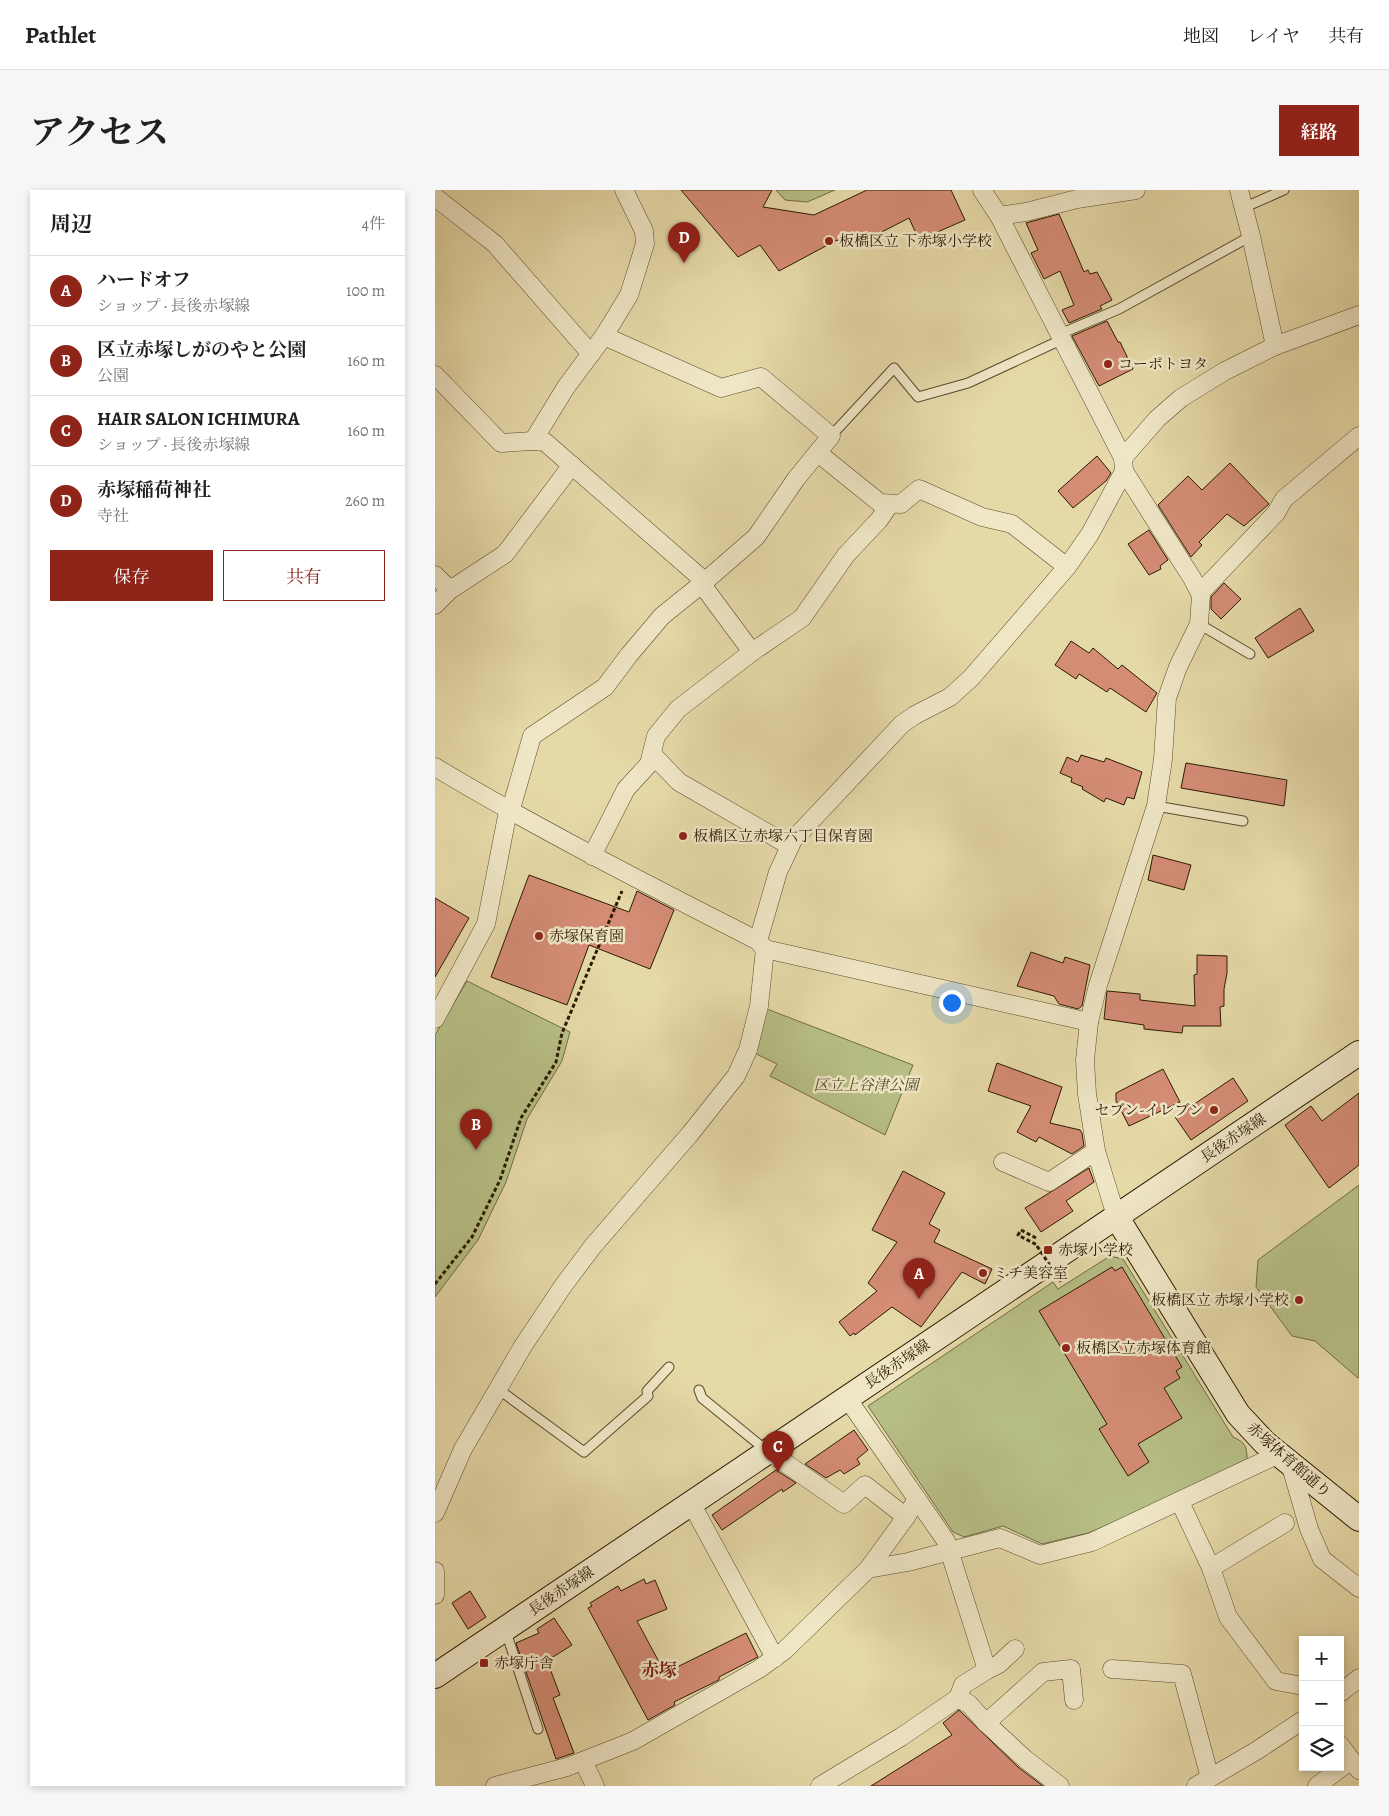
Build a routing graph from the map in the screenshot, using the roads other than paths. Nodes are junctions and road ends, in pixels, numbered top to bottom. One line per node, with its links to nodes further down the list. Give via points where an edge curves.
1 (624, 190): 11 (street, via 644,230 645,244 629,294)
2 (982, 190): 8 (street)
3 (1136, 190): 8 (street)
4 (1239, 190): 7 (street)
5 (1284, 190): 7 (lane)
6 (435, 197): 14 (street, via 495,244)
7 (1243, 208): 9 (street)
8 (999, 216): 12 (street)
9 (1251, 236): 12 (lane); 13 (street)
10 (1359, 316): 13 (street)
11 (604, 336): 14 (street); 16 (street, via 721,388 761,377)
12 (1061, 337): 16 (lane, via 968,383 918,397 894,368); 20 (street)
13 (1275, 346): 20 (street, via 1181,398 1157,419)
14 (591, 354): 18 (street, via 566,386)
15 (435, 375): 18 (street, via 501,443)
16 (831, 436): 19 (street)
17 (1359, 436): 27 (street, via 1284,499 1276,513)
18 (533, 441): 21 (street, via 545,442)
19 (818, 453): 22 (street, via 880,503); 25 (street, via 757,536)
20 (1124, 464): 23 (street, via 1090,534); 27 (street)
21 (572, 465): 25 (street, via 701,578); 26 (street, via 505,554)
22 (890, 504): 23 (street, via 901,504 919,489 982,517 1012,524); 30 (street, via 846,555 802,618)
23 (1067, 567): 37 (street, via 971,678 950,697 902,724)
24 (435, 575): 26 (street)
25 (703, 584): 30 (street); 35 (street, via 662,616 605,687 532,736)
26 (450, 590): 28 (street)
27 (1200, 593): 29 (street)
28 (435, 605)
29 (1199, 624): 31 (lane); 34 (street, via 1178,666 1167,698)
30 (752, 652): 32 (street, via 678,709 656,736)
31 (1250, 654)
32 (652, 754): 37 (street, via 679,782); 38 (street, via 649,764 627,789)
33 (435, 767): 35 (street)
34 (1156, 806): 36 (lane); 41 (street)
35 (509, 811): 38 (street); 40 (street, via 486,924)
36 (1243, 821)
37 (790, 846): 39 (street, via 778,872)
38 (592, 856): 39 (street)
39 (762, 945): 41 (street); 47 (street, via 759,1006 748,1050 736,1076 593,1246 563,1286)
40 (435, 1019)
41 (1089, 1019): 43 (street, via 1085,1060)
42 (1359, 1053): 45 (main road, 長後赤塚線)
43 (1096, 1151): 44 (street, via 1049,1182); 45 (street)
44 (1003, 1162)
45 (1116, 1216): 49 (main road, 長後赤塚線); 51 (main road, 赤塚体育館通り, via 1234,1408 1256,1434)
46 (669, 1367): 47 (lane, via 647,1391 648,1396 584,1452)
47 (498, 1389): 55 (street, via 463,1449)
48 (699, 1390): 50 (lane, via 702,1398)
49 (847, 1398): 50 (main road, 長後赤塚線); 52 (street)
50 (768, 1451): 54 (main road, 長後赤塚線); 56 (street, via 844,1504 865,1485)
51 (1285, 1458): 53 (street); 57 (main road, 赤塚体育館通り); 58 (street)
52 (917, 1499): 56 (street); 59 (street)
53 (1180, 1502): 59 (street, via 1092,1542 1062,1551 1040,1555 1000,1538); 60 (street)
54 (691, 1503): 65 (main road, 長後赤塚線); 67 (street)
55 (435, 1513)
56 (906, 1518): 61 (street)
57 (1359, 1519)
58 (1299, 1526): 60 (street); 63 (street, via 1322,1559)
59 (949, 1550): 61 (street); 69 (street)
60 (1211, 1568): 72 (street, via 1228,1617 1276,1681)
61 (868, 1569): 67 (street)
62 (435, 1570): 64 (street)
63 (1359, 1588)
64 (435, 1595)
65 (505, 1629): 70 (main road, 長後赤塚線); 78 (lane)
66 (1015, 1650): 69 (street)
67 (775, 1658): 80 (street, via 633,1741)
68 (1112, 1669): 82 (street, via 1182,1674)
69 (987, 1670): 74 (street, via 963,1685)
70 (435, 1676)
71 (1359, 1678): 73 (street)
72 (1299, 1685)
73 (1344, 1690)
74 (958, 1698): 76 (street, via 969,1704); 85 (street, via 901,1738)
75 (1074, 1700): 76 (street, via 1071,1669 1043,1672)
76 (987, 1723): 86 (street)
77 (1299, 1723): 82 (street)
78 (538, 1729)
79 (1344, 1750): 81 (street)
80 (583, 1761): 83 (street); 84 (street)
81 (1355, 1765): 87 (street)
82 (1203, 1782)
83 (495, 1786)
84 (595, 1786)
85 (820, 1786)
86 (1060, 1786)
87 (1317, 1786)

